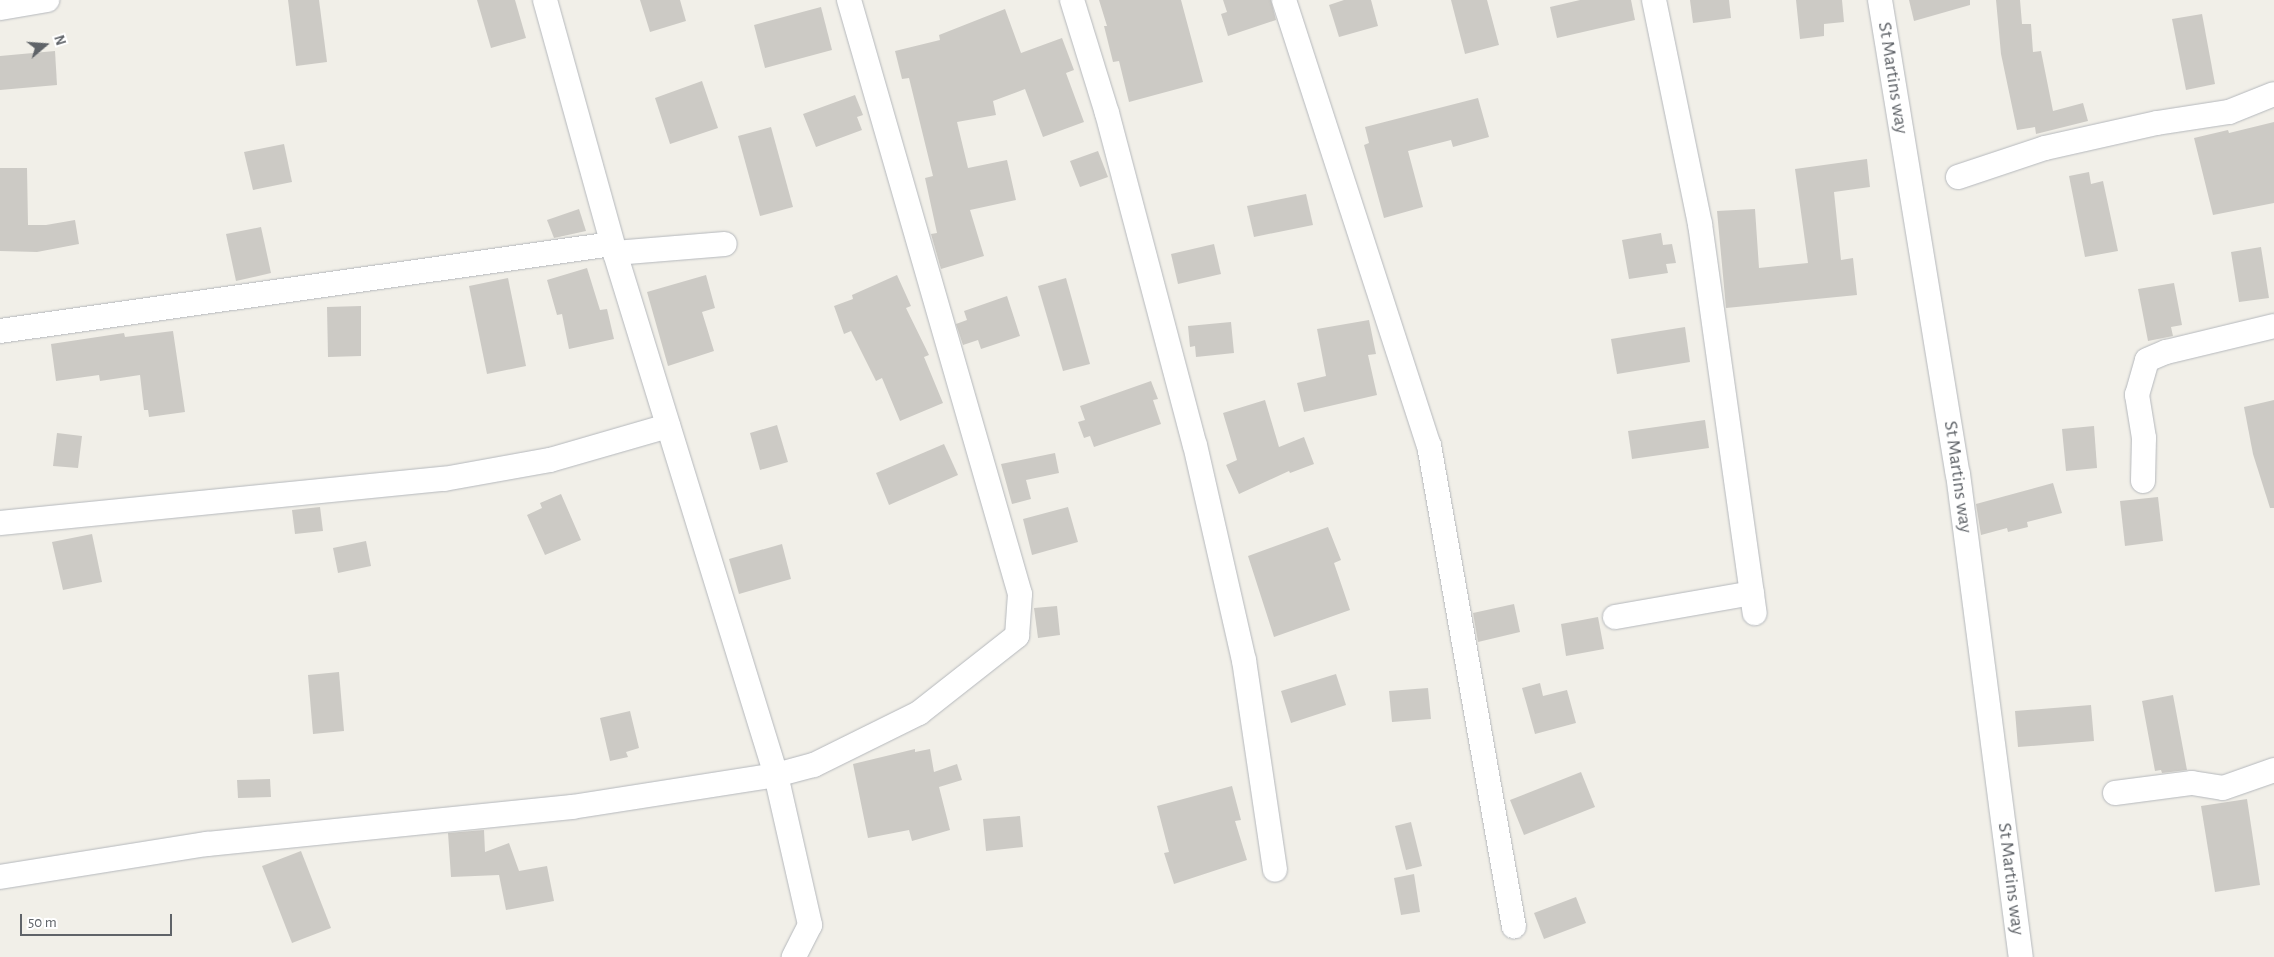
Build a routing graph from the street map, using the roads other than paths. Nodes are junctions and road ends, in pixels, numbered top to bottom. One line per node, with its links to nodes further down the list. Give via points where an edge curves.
1 (47, 0): 8 (street)
2 (545, 0): 12 (street)
3 (849, 0): 20 (street, via 1020,594 1017,636 919,713 814,765)
4 (1072, 0): 22 (street, via 1107,113 1196,445 1244,660)
5 (1284, 0): 24 (street, via 1429,445)
6 (1654, 0): 18 (street, via 1700,224 1754,603)
7 (1880, 0): 26 (street, St Martins way, via 1958,474)
8 (0, 8)
9 (2274, 94): 10 (street, via 2229,112 2157,123 2045,148)
10 (1958, 177)
11 (725, 244): 12 (street)
12 (614, 249): 14 (street); 15 (street)
13 (2274, 326): 16 (street, via 2166,352 2148,360 2137,395 2144,438)
14 (0, 331)
15 (668, 426): 17 (street, via 550,460 444,479); 20 (street)
16 (2143, 481)
17 (0, 523)
18 (1615, 616)
19 (2274, 770): 21 (street, via 2223,788 2192,783)
20 (776, 775): 23 (street, via 572,806 207,844); 25 (street, via 810,925)
21 (2115, 793)
22 (1275, 870)
23 (0, 877)
24 (1514, 927)
25 (794, 957)
26 (2021, 957)

